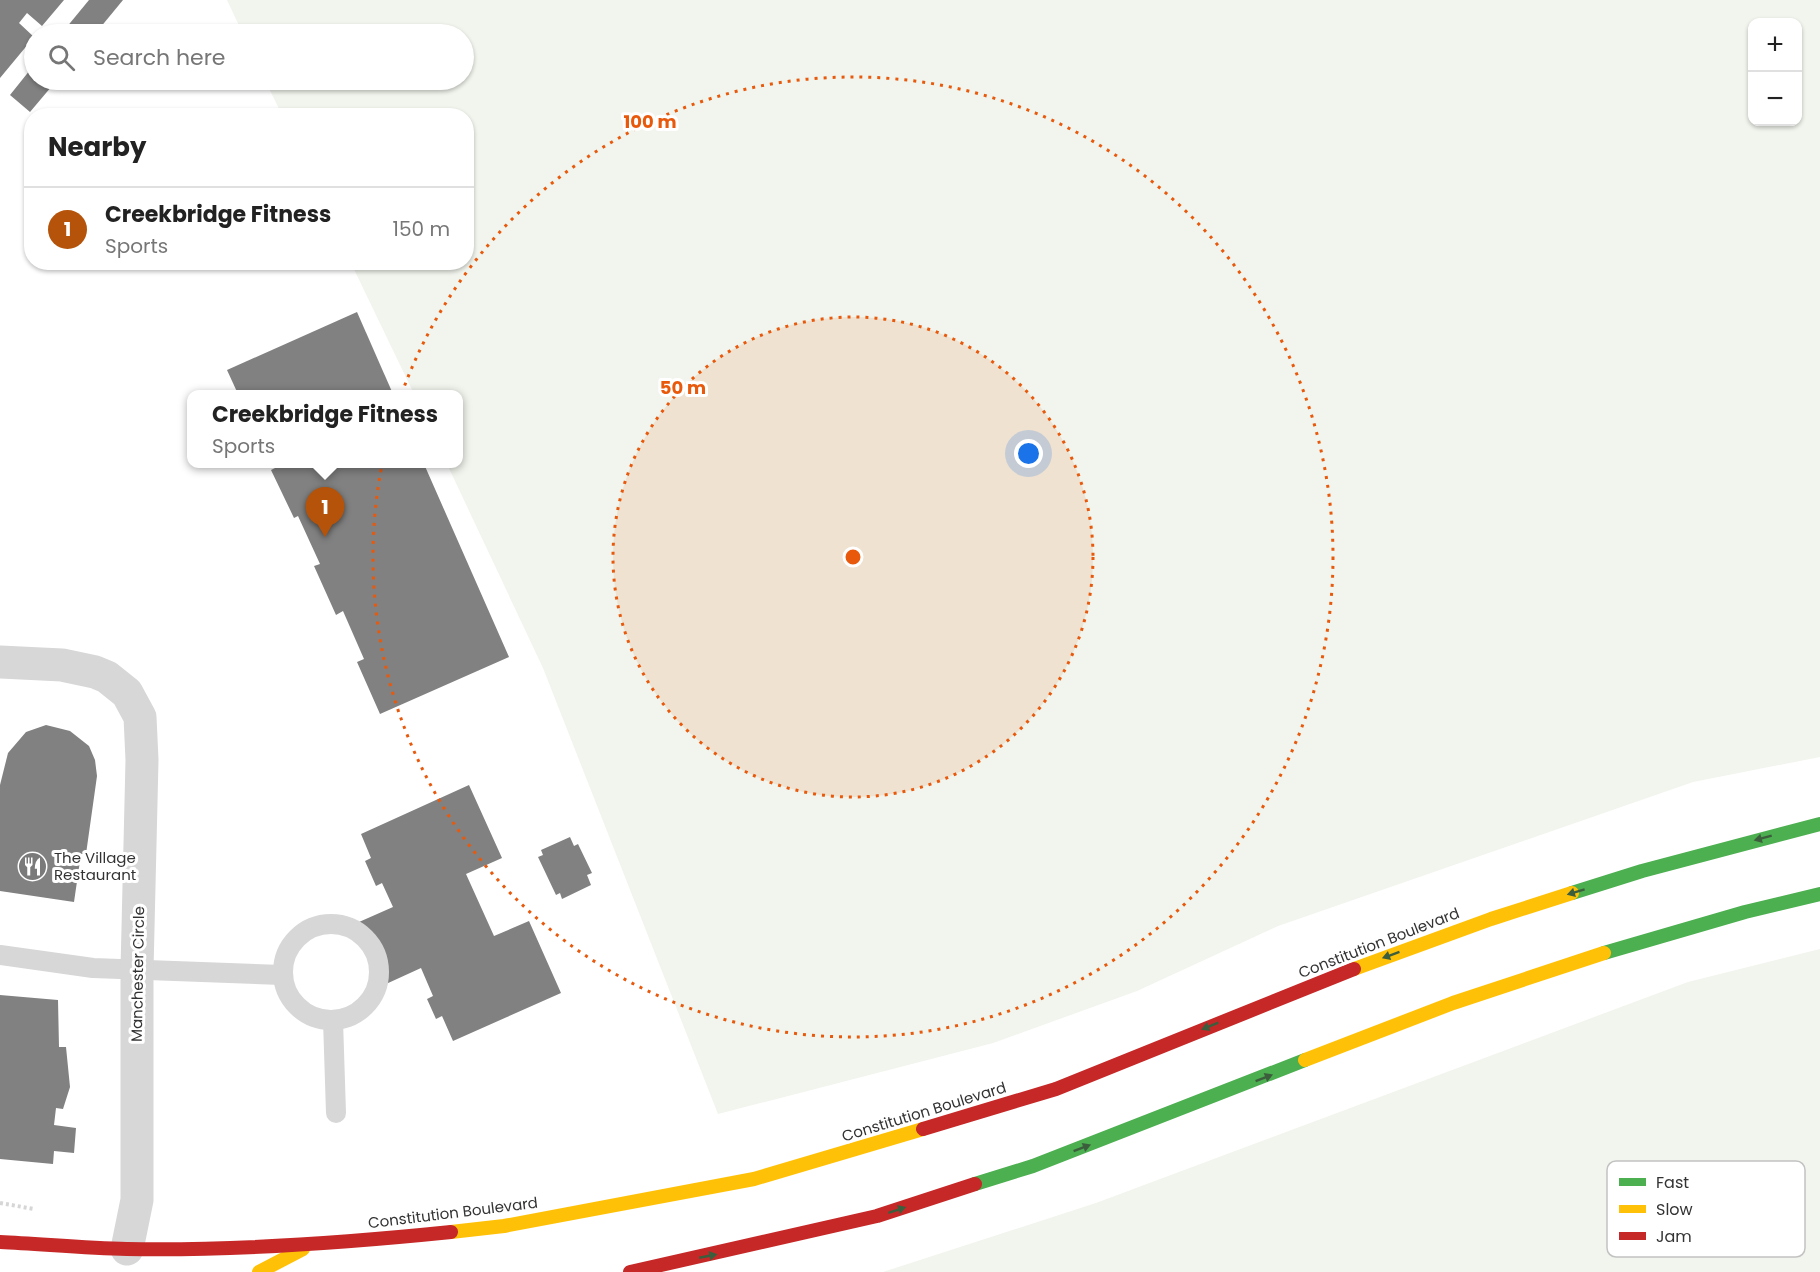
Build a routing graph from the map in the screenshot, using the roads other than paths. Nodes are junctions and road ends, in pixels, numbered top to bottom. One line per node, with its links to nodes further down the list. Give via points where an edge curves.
1 (0, 662): 5 (street, Manchester Circle, via 62,665 95,672 118,685 135,704 140,717 142,760)
2 (1820, 825): 10 (main road, Constitution Boulevard, one-way to 10, via 1642,871 1491,919 1372,962 1056,1089 765,1176 504,1226)
3 (1820, 894): 13 (main road, one-way to 3, via 888,1213 1033,1167 1453,1003 1616,949)
4 (0, 956): 5 (lane)
5 (136, 970): 6 (lane); 11 (street, Manchester Circle, via 137,1200)
6 (282, 975): 7 (lane, via 289,997 299,1009 312,1018); 7 (lane, via 286,951 309,928 341,925 368,941 380,972 377,988 358,1013)
7 (333, 1020): 8 (lane)
8 (336, 1113)
9 (0, 1242): 11 (main road, Constitution Boulevard)
10 (313, 1244): 11 (main road, Constitution Boulevard); 12 (main road)
11 (124, 1254)
12 (258, 1272)
13 (630, 1272)

